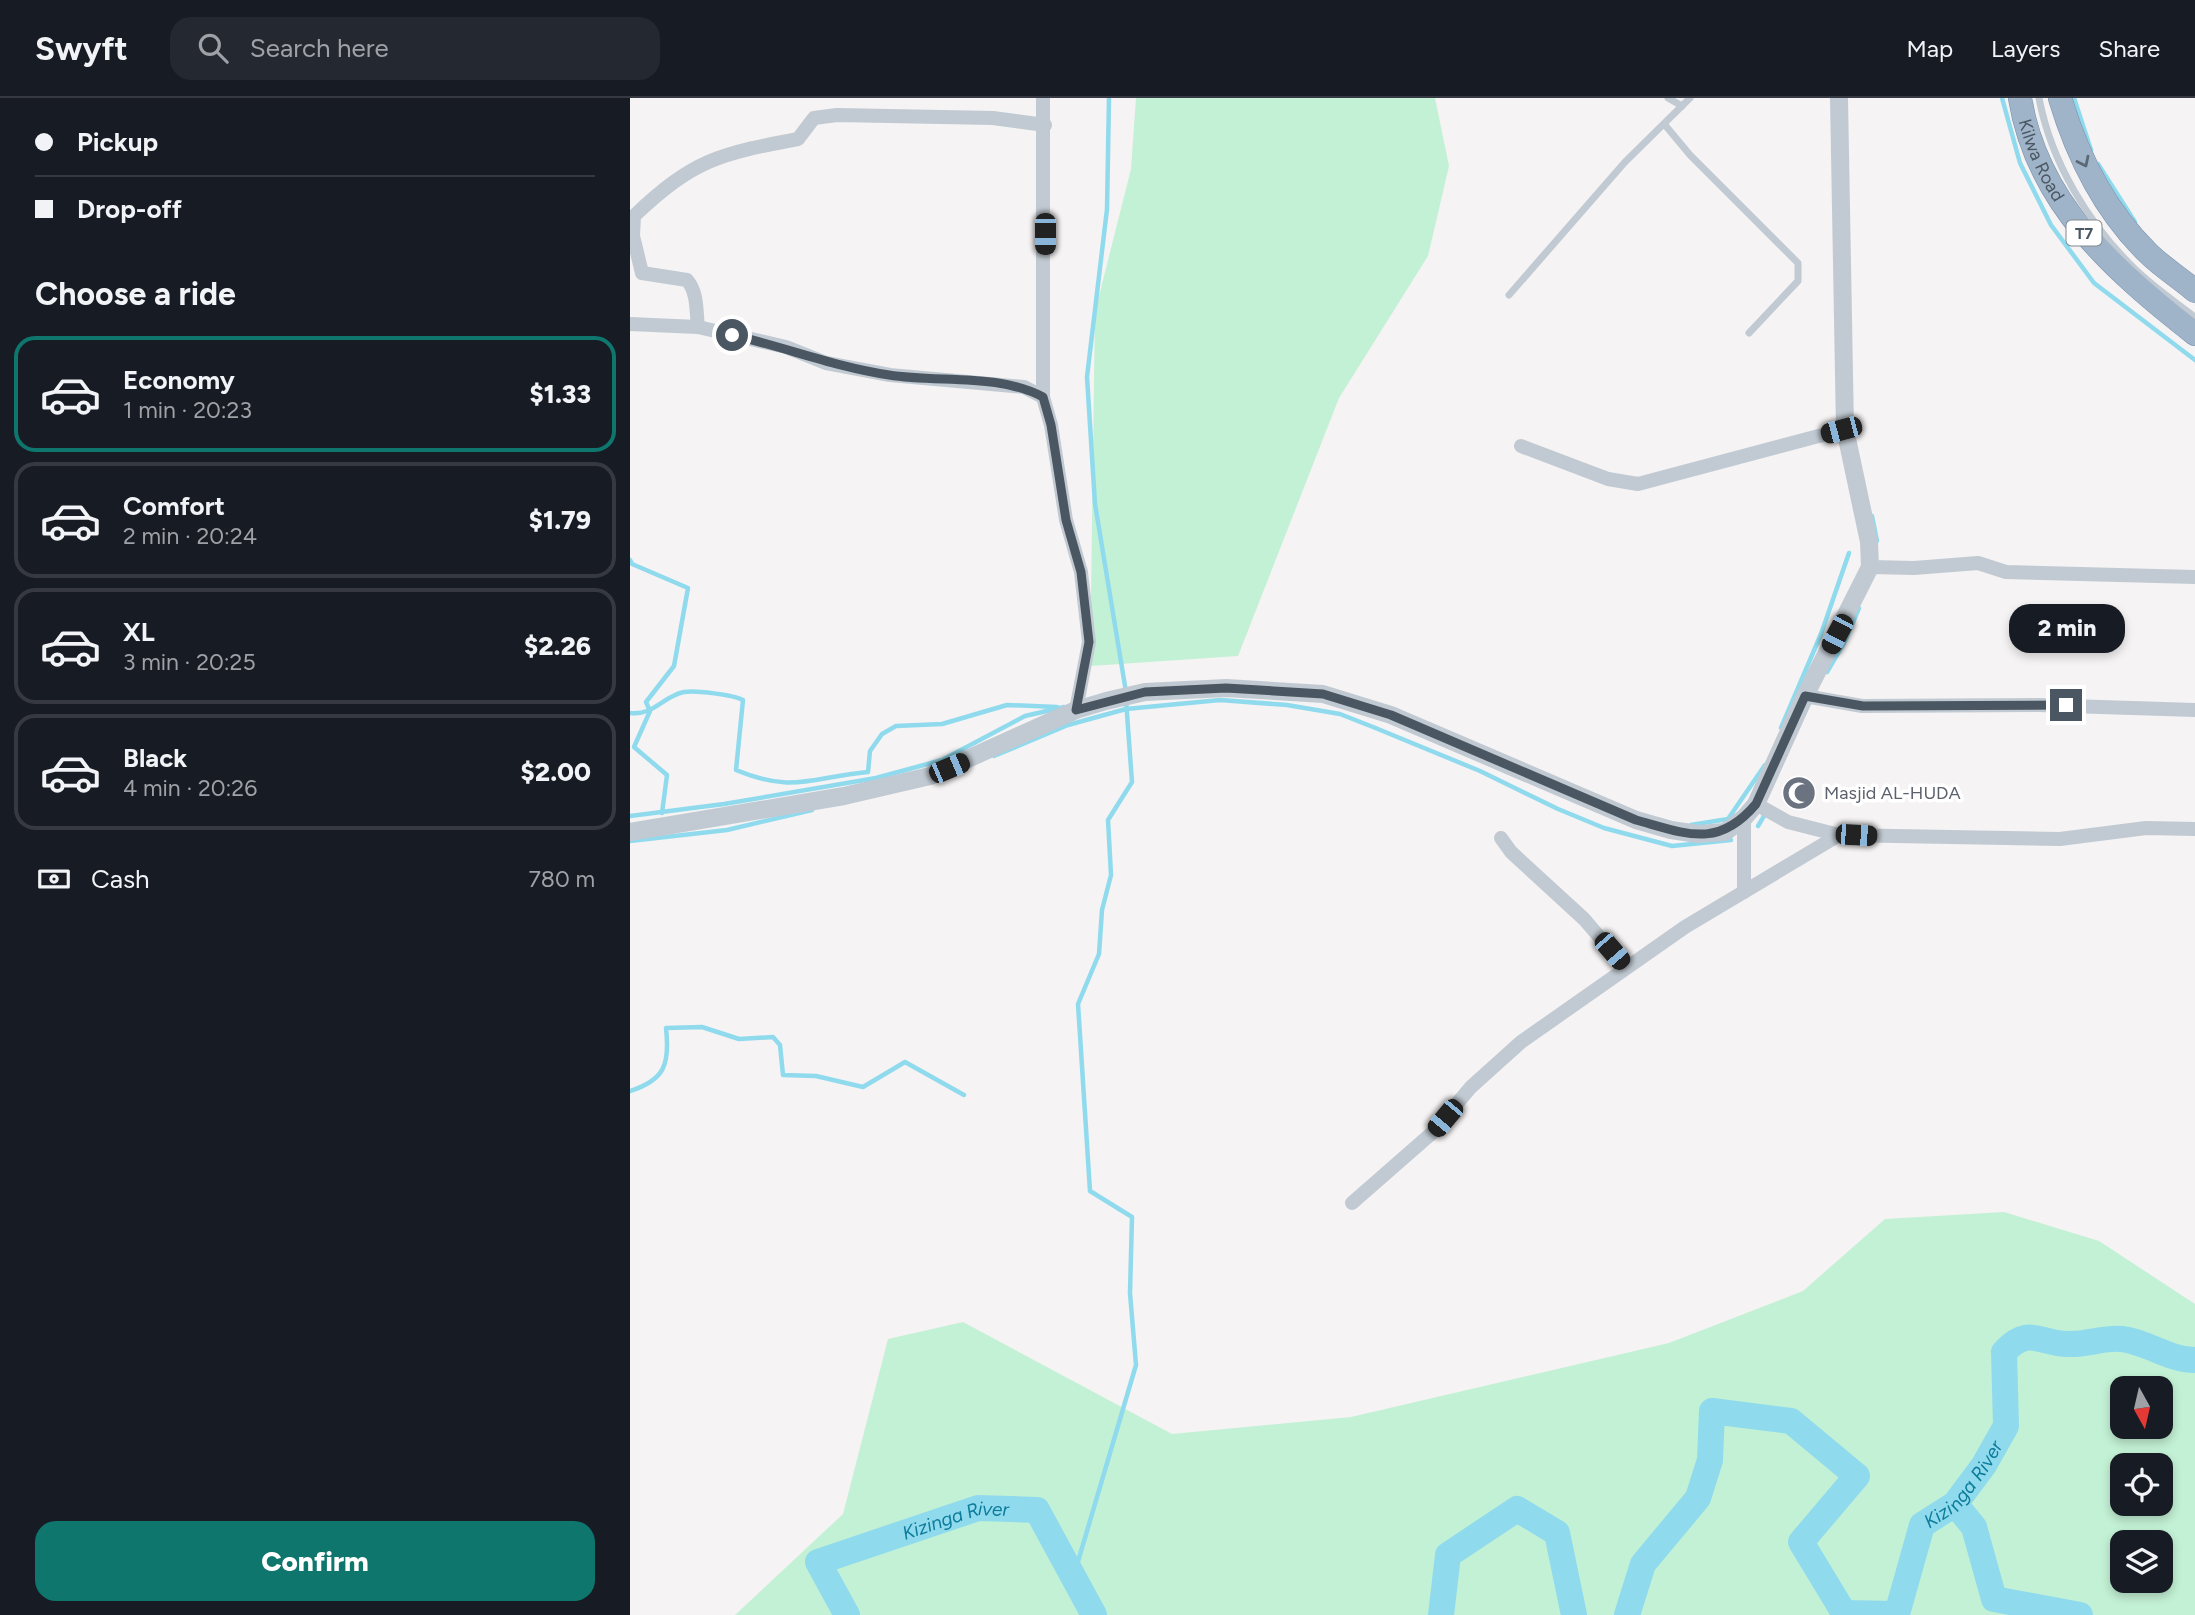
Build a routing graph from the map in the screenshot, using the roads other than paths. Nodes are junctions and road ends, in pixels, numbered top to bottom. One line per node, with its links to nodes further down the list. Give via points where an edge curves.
1 (1043, 98): 9 (street)
2 (1668, 98): 8 (lane)
3 (1690, 98): 8 (lane)
4 (1839, 98): 19 (street)
5 (2020, 98): 17 (highway, Kilwa Road / T7, via 2055,194 2089,241 2128,281)
6 (2039, 98): 13 (lane, via 2066,176 2090,216 2137,271)
7 (2060, 98): 11 (highway, Kilwa Road / T7, one-way to 11, via 2084,164 2113,211 2147,253)
8 (1682, 106): 10 (lane)
9 (1045, 125): 15 (street, via 993,118 837,115 814,118 798,139 729,153 692,168 634,216 633,236 642,273 690,283); 18 (street)
10 (1665, 125): 12 (lane, via 1625,162); 16 (lane, via 1689,155 1798,263 1798,281)
11 (2195, 291)
12 (1509, 295)
13 (2195, 317)
14 (630, 324): 15 (street)
15 (698, 327): 18 (street, via 890,376 1024,387)
16 (1749, 333)
17 (2195, 334)
18 (1043, 397): 24 (street, via 1066,520 1081,572 1089,642)
19 (1845, 429): 20 (street, via 1638,484 1608,480); 21 (street)
20 (1521, 446)
21 (1870, 567): 22 (street, via 1978,564 2006,572); 23 (street)
22 (2195, 577)
23 (1805, 696): 25 (street, via 1863,706); 26 (street)
24 (1076, 710): 27 (street, via 1145,692 1226,688 1323,694 1391,715 1636,820 1711,834 1725,832); 29 (street, via 930,776 844,796)
25 (2195, 710)
26 (1756, 804): 27 (street); 30 (street, via 1788,822)
27 (1744, 818): 32 (street)
28 (2195, 829): 30 (street, via 2146,828 2060,839)
29 (630, 832)
30 (1839, 835): 32 (street)
31 (1501, 838): 33 (street, via 1584,919)
32 (1744, 892): 33 (street)
33 (1626, 968): 34 (street, via 1521,1042 1471,1087 1432,1133)
34 (1352, 1203)

